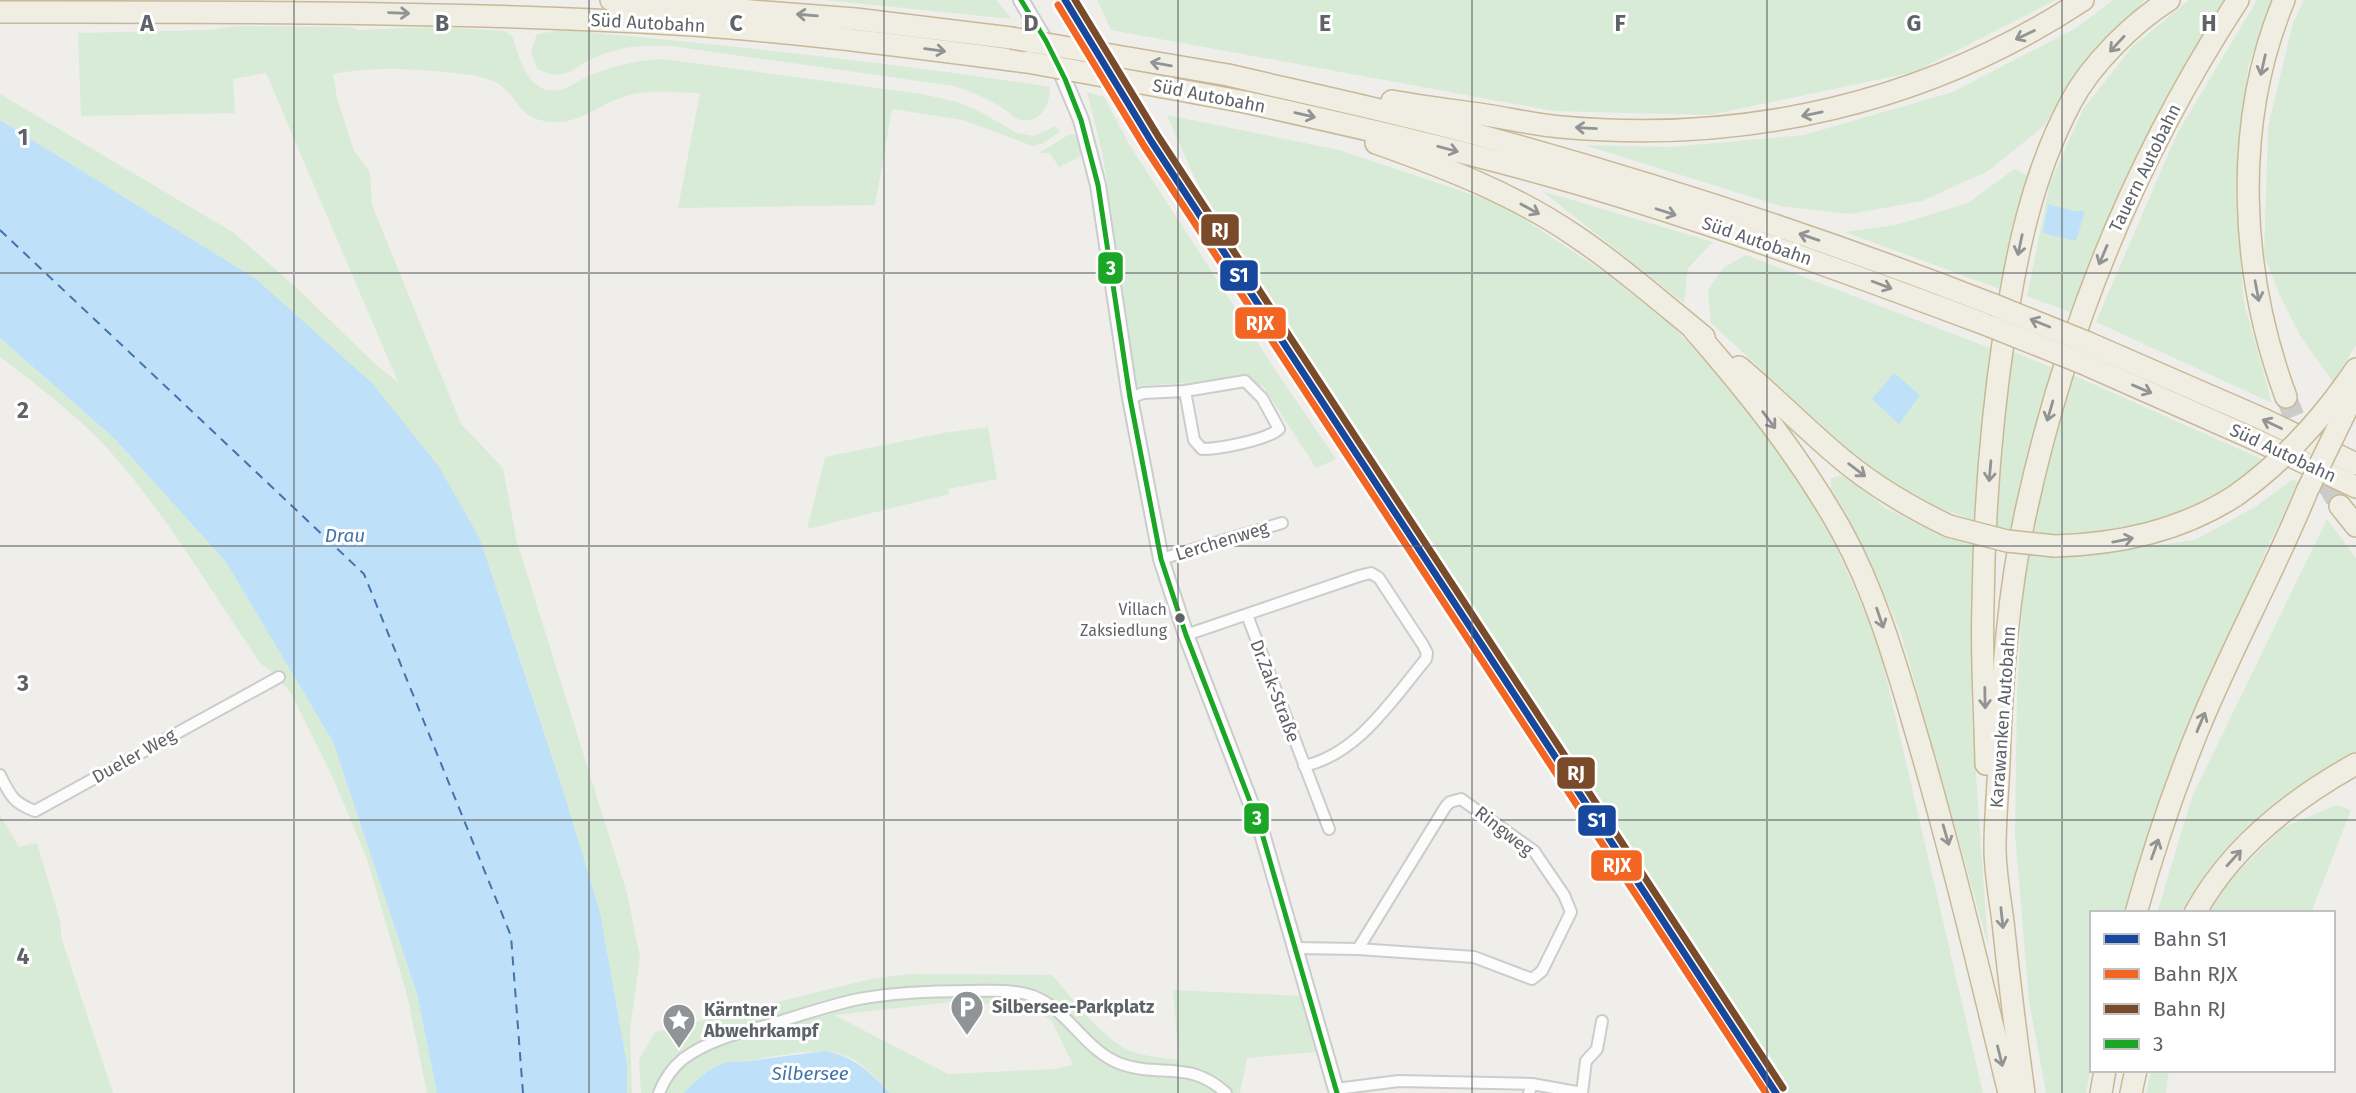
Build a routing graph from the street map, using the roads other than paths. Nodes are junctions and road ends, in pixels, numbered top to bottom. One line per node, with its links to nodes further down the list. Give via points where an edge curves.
1 (611, 0): 8 (highway, Süd Autobahn, one-way to 1, bridge, via 1228,75 1011,38 855,19)
2 (1021, 0): 15 (street, via 1046,41 1081,120 1107,236)
3 (2083, 0): 8 (highway, one-way to 8, via 2042,27 1936,78 1850,105 1771,122 1700,130 1560,127 1360,95)
4 (2169, 0): 31 (highway, one-way to 31, via 2131,29 2072,99 2038,175 2020,243 1998,375 1982,606 1986,780)
5 (2238, 0): 11 (highway, Tauern Autobahn, one-way to 11, via 2136,180 2099,265)
6 (2284, 0): 14 (highway, one-way to 14, via 2263,63 2248,163 2255,282)
7 (0, 12): 9 (highway, Süd Autobahn, one-way to 9, bridge, via 330,11 676,24 1027,62)
8 (1324, 97): 11 (highway, Süd Autobahn, one-way to 8, bridge, via 1994,304 1749,215 1468,132)
9 (1334, 121): 10 (highway, one-way to 10, via 1372,142 1501,193 1572,233 1636,279); 11 (highway, Süd Autobahn, one-way to 11, bridge, via 1602,191 1756,240 1990,326)
10 (1694, 330): 12 (highway, one-way to 12, bridge, via 1833,452 1917,510 1949,526 2007,541 2055,546 2148,535 2199,516 2235,496 2297,445); 44 (highway, one-way to 44, via 1798,458 1842,532 1874,599 1950,849)
11 (2078, 350): 17 (highway, Süd Autobahn, one-way to 11, via 2265,420); 18 (highway, Süd Autobahn, one-way to 18); 31 (highway, Karawanken Autobahn, one-way to 31, via 2048,418 2025,514 2002,694)
12 (2353, 380): 22 (highway, bridge)
13 (1185, 391): 13 (street, via 1194,440 1202,449 1272,435 1279,429 1245,381); 15 (street)
14 (2286, 397)
15 (1130, 398): 23 (street)
16 (2356, 423): 22 (highway)
17 (2356, 464)
18 (2356, 487)
19 (2340, 506): 21 (highway)
20 (1282, 523): 23 (street, Lerchenweg)
21 (2356, 526)
22 (2288, 536): 32 (highway, one-way to 22, via 2198,730)
23 (1161, 559): 25 (street)
24 (1247, 615): 25 (street, Dr.Zak-Straße); 28 (street, Dr.Zak-Straße); 28 (street, Dr.Zak-Straße, via 1371,573 1384,585 1427,653 1426,660 1358,737 1334,756)
25 (1186, 635): 34 (street, via 1261,830)
26 (279, 677): 29 (street, Dueler Weg, via 35,811 12,798)
27 (2356, 764): 33 (highway, one-way to 27, via 2207,890 2263,828 2296,801)
28 (1304, 766): 30 (street, Dr.Zak-Straße)
29 (0, 775)
30 (1329, 829)
31 (1995, 850): 45 (highway, Karawanken Autobahn, one-way to 45)
32 (2137, 911)
33 (2196, 911)
34 (1296, 948): 35 (street, Ringweg); 40 (street)
35 (1357, 949): 35 (street, Ringweg, via 1474,957 1532,979 1542,971 1571,912 1534,851 1461,799 1446,806)
36 (1602, 1021): 43 (street, via 1597,1049 1586,1061)
37 (2105, 1072): 46 (highway)
38 (2136, 1072): 47 (highway)
39 (1531, 1089): 40 (street, via 1399,1081); 43 (street)
40 (1337, 1091)
41 (659, 1093): 42 (street, via 669,1073 684,1059 754,1029 859,999 923,991 1000,990 1035,997 1099,1052 1120,1064 1186,1071 1206,1078)
42 (1226, 1093)
43 (1582, 1093)
44 (2009, 1093)
45 (2024, 1093)
46 (2101, 1093)
47 (2131, 1093)

